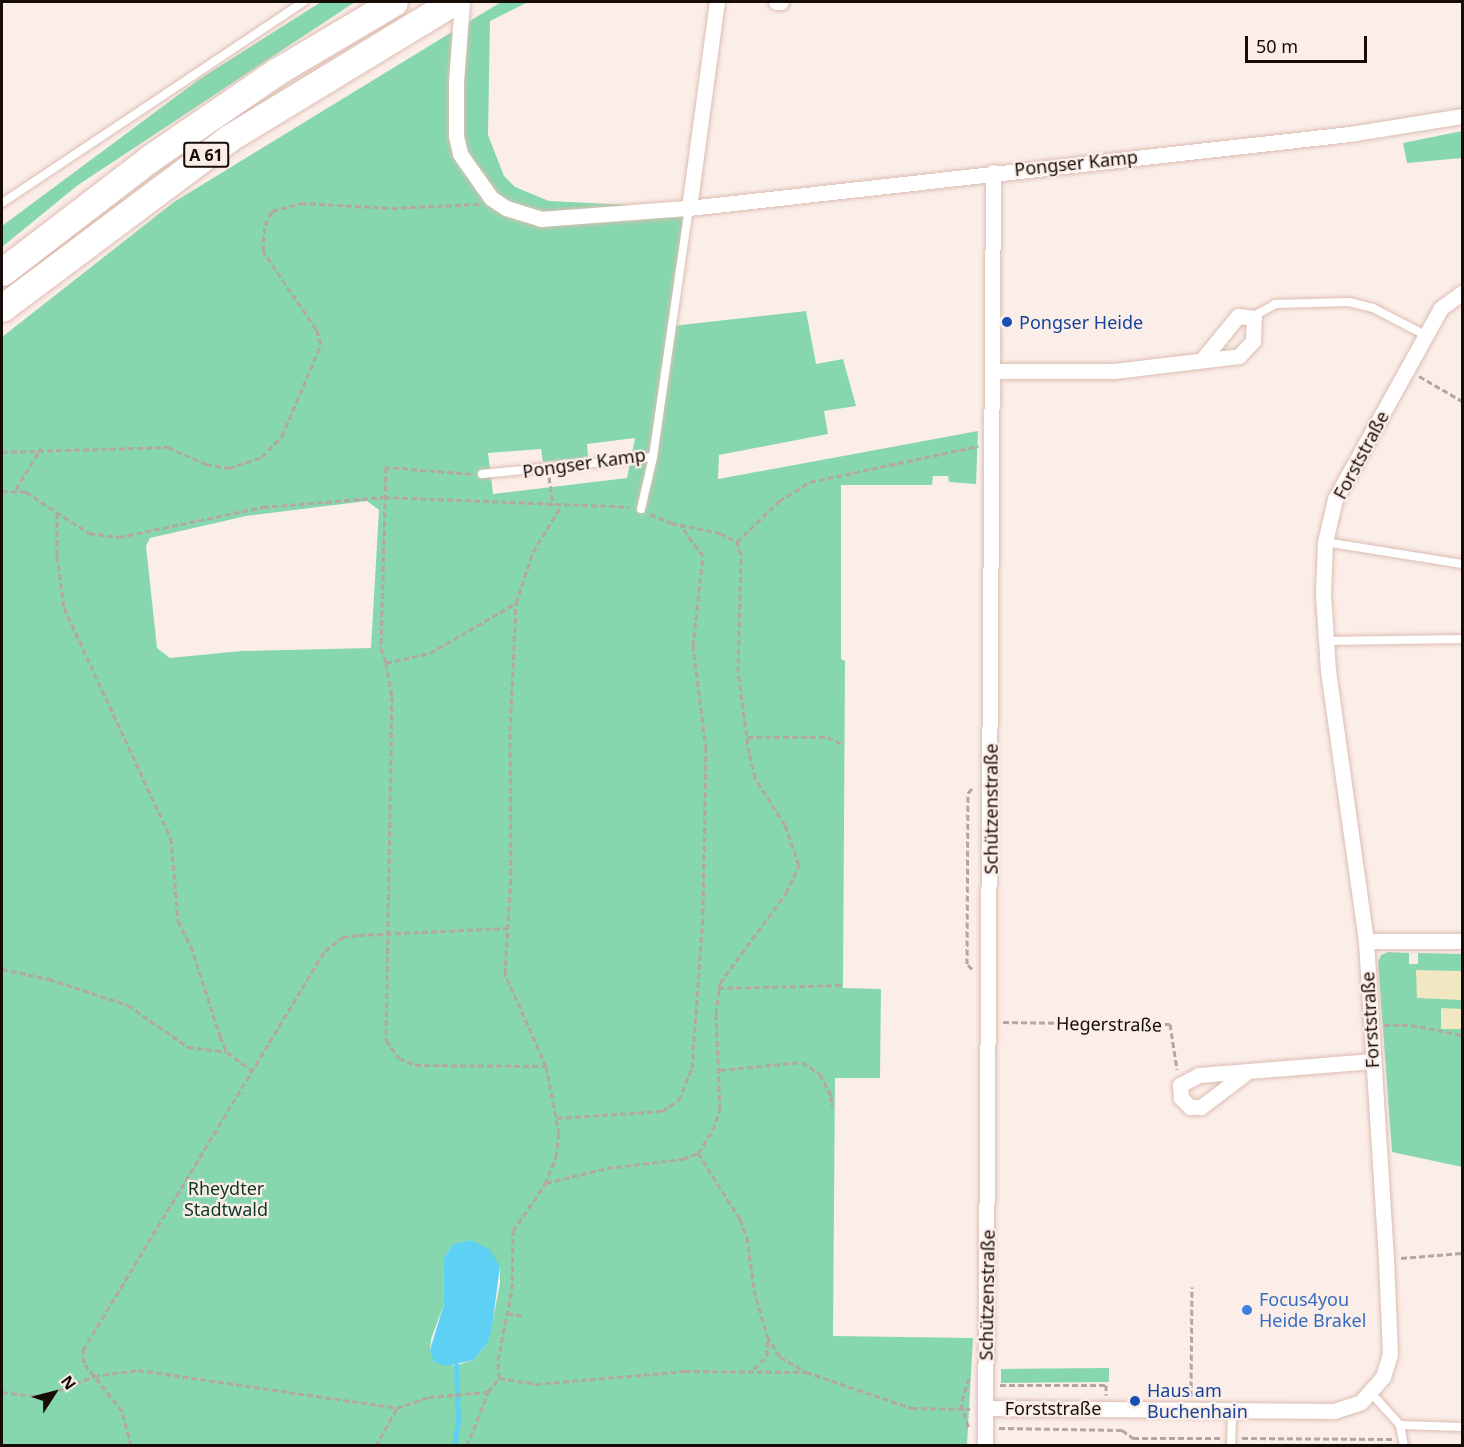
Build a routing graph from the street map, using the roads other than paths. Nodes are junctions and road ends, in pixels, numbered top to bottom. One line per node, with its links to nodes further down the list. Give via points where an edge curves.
1 (303, 2): 10 (lane)
2 (394, 2): 12 (highway, A 61, via 276,72 149,159)
3 (453, 2): 14 (highway, A 61, via 229,138)
4 (462, 2): 11 (street, Pongser Kamp, via 456,136 468,169 491,198 506,208 542,219)
5 (717, 2): 11 (street, Pongser Kamp)
6 (776, 2): 7 (street)
7 (781, 2)
8 (1462, 116): 9 (street, Pongser Kamp, via 1350,134)
9 (993, 172): 11 (street, Pongser Kamp); 18 (street, Schützenstraße)
10 (2, 203)
11 (689, 207): 19 (lane, Pongser Kamp)
12 (2, 272)
13 (1462, 292): 16 (street, Forststraße, via 1441,308)
14 (2, 308)
15 (1252, 317): 16 (lane, via 1275,304 1349,302 1373,308); 17 (street, via 1238,316); 17 (street, via 1256,331 1246,352)
16 (1425, 335): 22 (street, Forststraße, via 1335,499)
17 (1202, 360): 18 (street, via 1096,372)
18 (993, 371): 31 (street, Schützenstraße)
19 (653, 457): 20 (lane, Pongser Kamp); 21 (lane)
20 (482, 474)
21 (640, 509)
22 (1325, 542): 23 (lane); 25 (street, Forststraße)
23 (1462, 564)
24 (1462, 639): 25 (lane)
25 (1325, 641): 26 (street, Forststraße)
26 (1366, 941): 27 (street); 28 (street, Forststraße)
27 (1462, 941)
28 (1372, 1061): 29 (street); 30 (street, Forststraße, via 1390,1354 1383,1377)
29 (1247, 1072): 29 (street, via 1199,1075 1185,1080 1179,1089 1181,1098 1197,1108)
30 (1372, 1394): 32 (street, Forststraße, via 1339,1410); 33 (lane)
31 (986, 1408): 32 (street, Forststraße); 37 (street, Schützenstraße)
32 (1233, 1410): 35 (lane)
33 (1400, 1425): 34 (lane); 36 (lane)
34 (1462, 1427)
35 (1232, 1442)
36 (1403, 1442)
37 (986, 1446)

